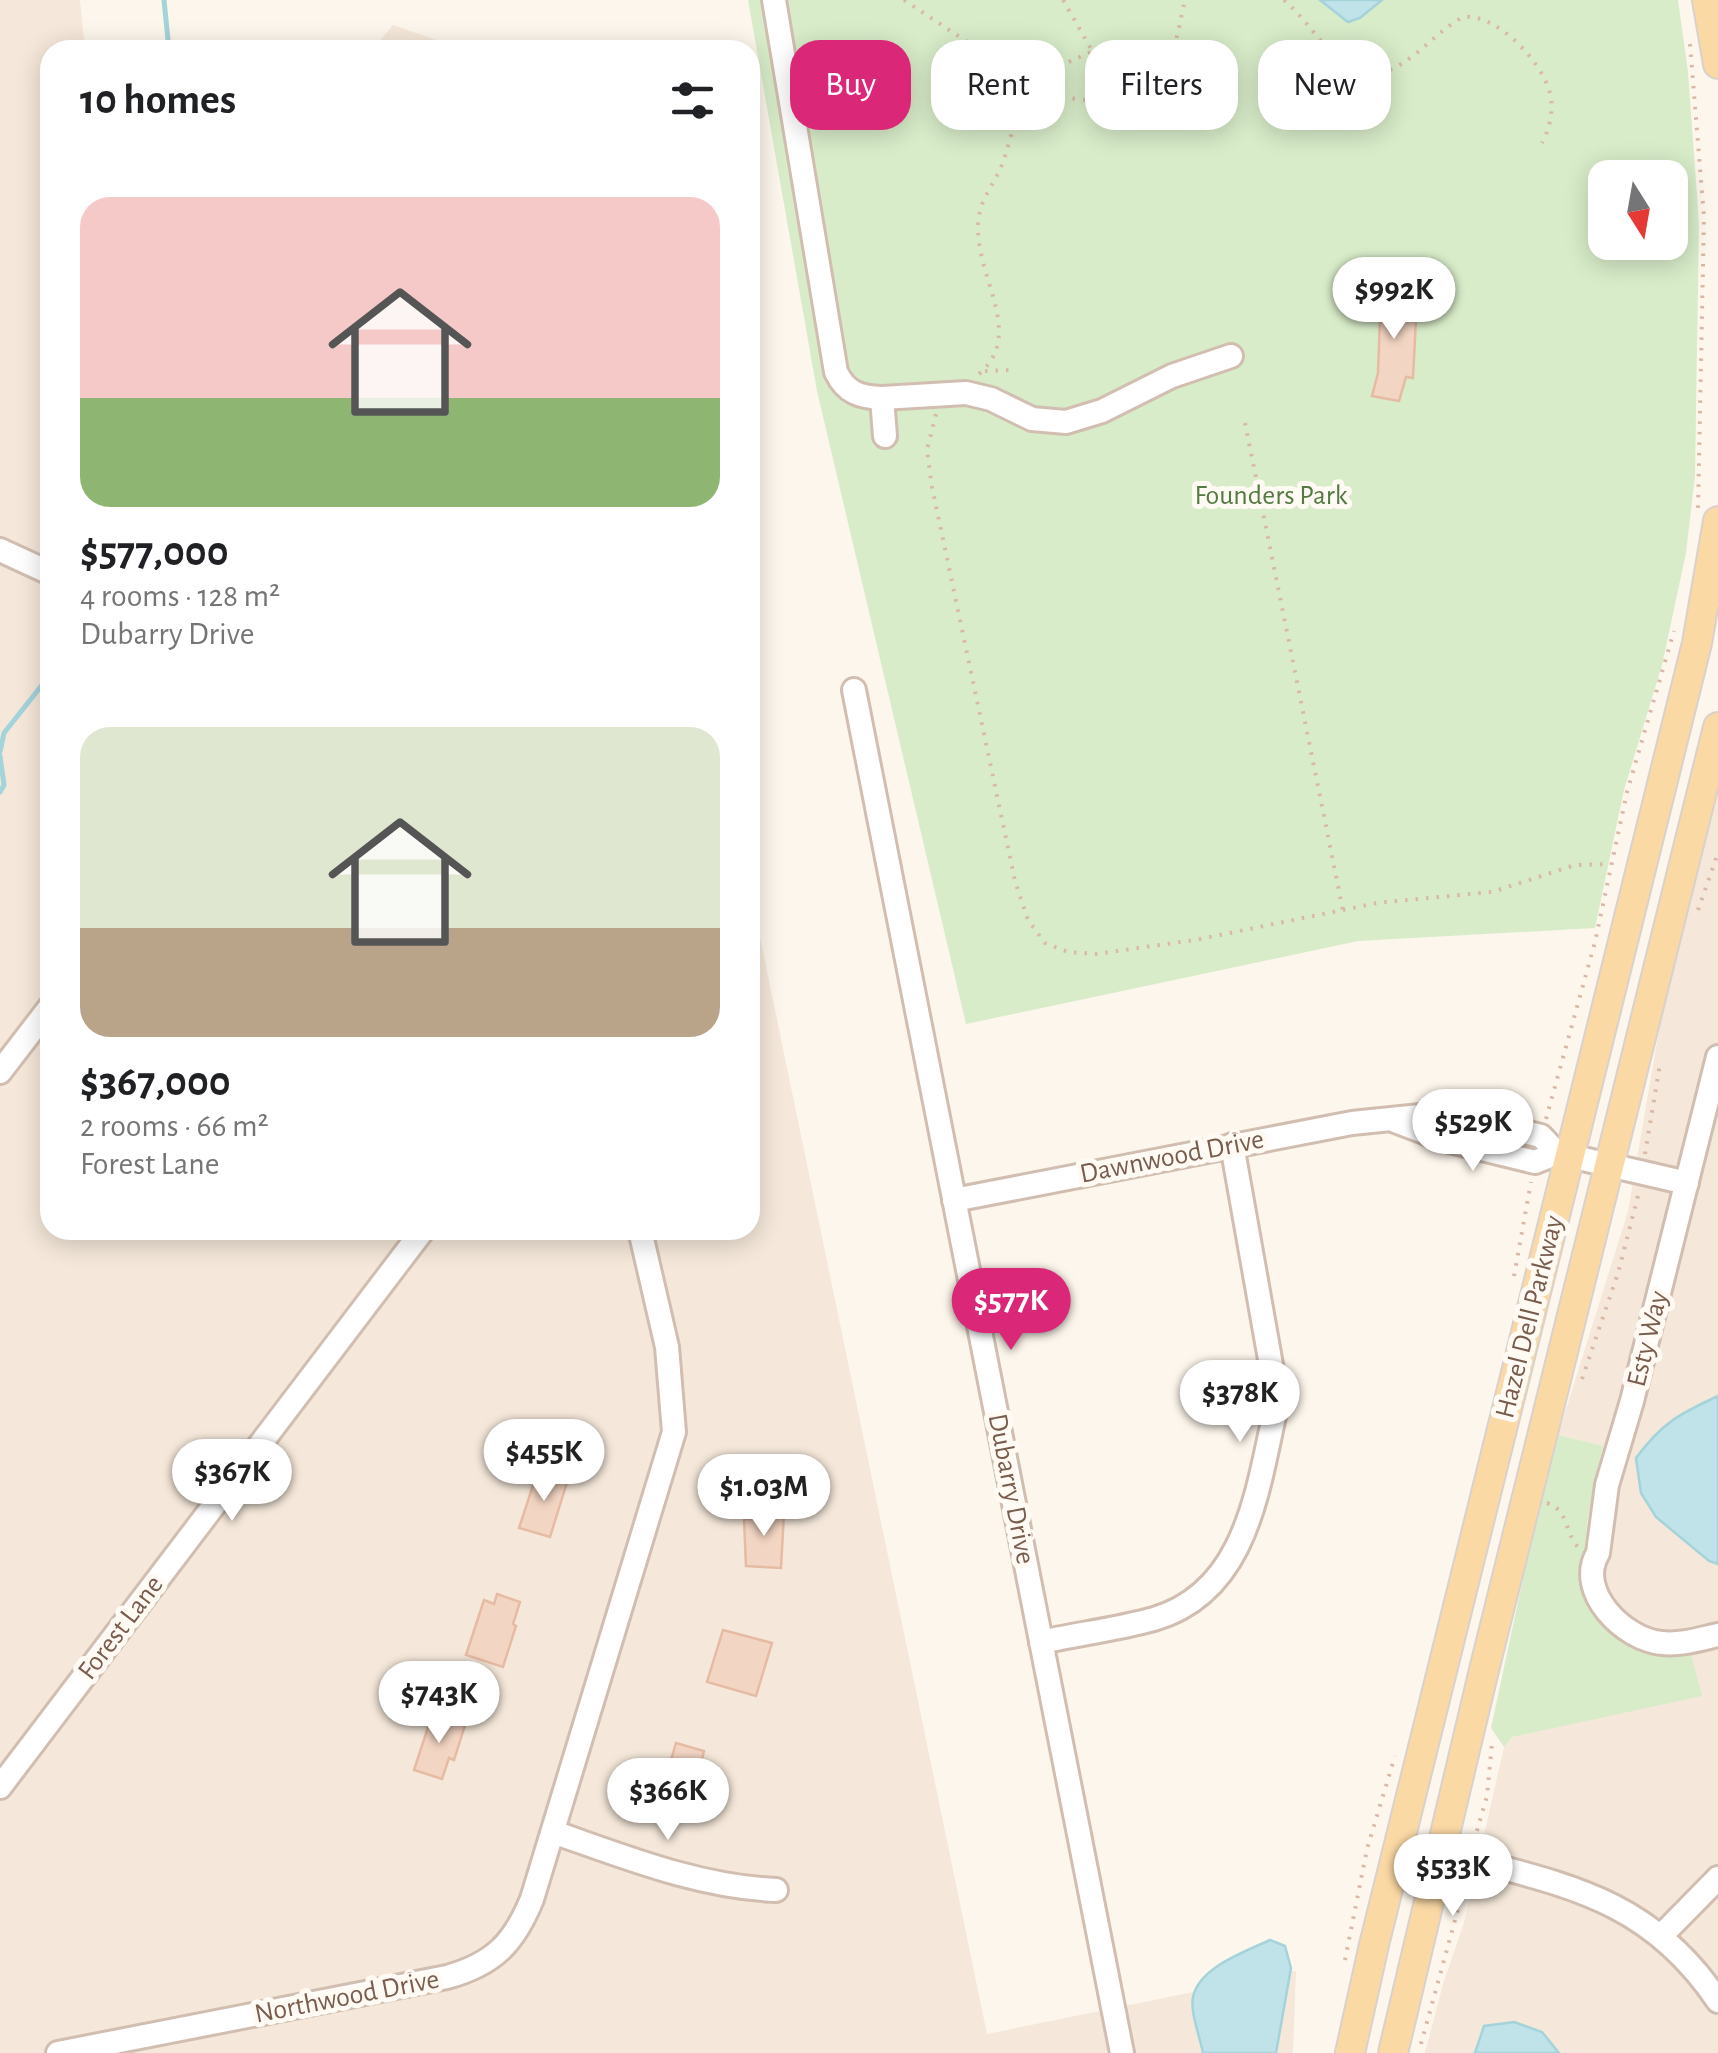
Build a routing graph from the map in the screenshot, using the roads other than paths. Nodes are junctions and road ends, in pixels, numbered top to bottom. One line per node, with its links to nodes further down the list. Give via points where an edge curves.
1 (774, 0): 5 (street, via 836,372 848,391)
2 (1708, 0): 3 (main road)
3 (1718, 64)
4 (1231, 356): 5 (street, via 1066,422 1042,422 966,392)
5 (882, 398): 6 (street)
6 (885, 436)
7 (1708, 518): 16 (main road, Hazel Dell Parkway, via 1697,643)
8 (0, 550): 9 (street)
9 (40, 568)
10 (854, 690): 19 (street, Dubarry Drive)
11 (1718, 727): 17 (main road, Hazel Dell Parkway)
12 (40, 1020): 14 (street)
13 (1718, 1058): 18 (street, Esty Way)
14 (0, 1072)
15 (1232, 1145): 16 (street, Dawnwood Drive, via 1391,1120 1524,1160); 19 (street, Dawnwood Drive); 23 (street, via 1276,1394 1241,1542 1223,1574 1184,1606 1154,1619)
16 (1563, 1154): 17 (street, Dawnwood Drive); 34 (main road, Hazel Dell Parkway)
17 (1609, 1165): 18 (street, Dawnwood Drive); 26 (main road, Hazel Dell Parkway)
18 (1687, 1183): 22 (street, Esty Way, via 1611,1468 1592,1582 1610,1614 1632,1632 1660,1643)
19 (954, 1200): 23 (street, Dubarry Drive)
20 (416, 1240): 24 (street, Forest Lane)
21 (642, 1240): 25 (street, Northwood Drive, via 667,1347 674,1432)
22 (1718, 1636)
23 (1041, 1642): 33 (street, Dubarry Drive)
24 (0, 1787)
25 (552, 1832): 28 (street, via 680,1874); 32 (street, Northwood Drive, via 521,1925 480,1965 436,1980)
26 (1440, 1851): 29 (street, via 1584,1891); 31 (main road, Hazel Dell Parkway)
27 (1718, 1878): 29 (street)
28 (776, 1890)
29 (1661, 1936): 30 (street)
30 (1718, 2001)
31 (1406, 2052)
32 (58, 2053)
33 (1122, 2053)
34 (1350, 2053)

